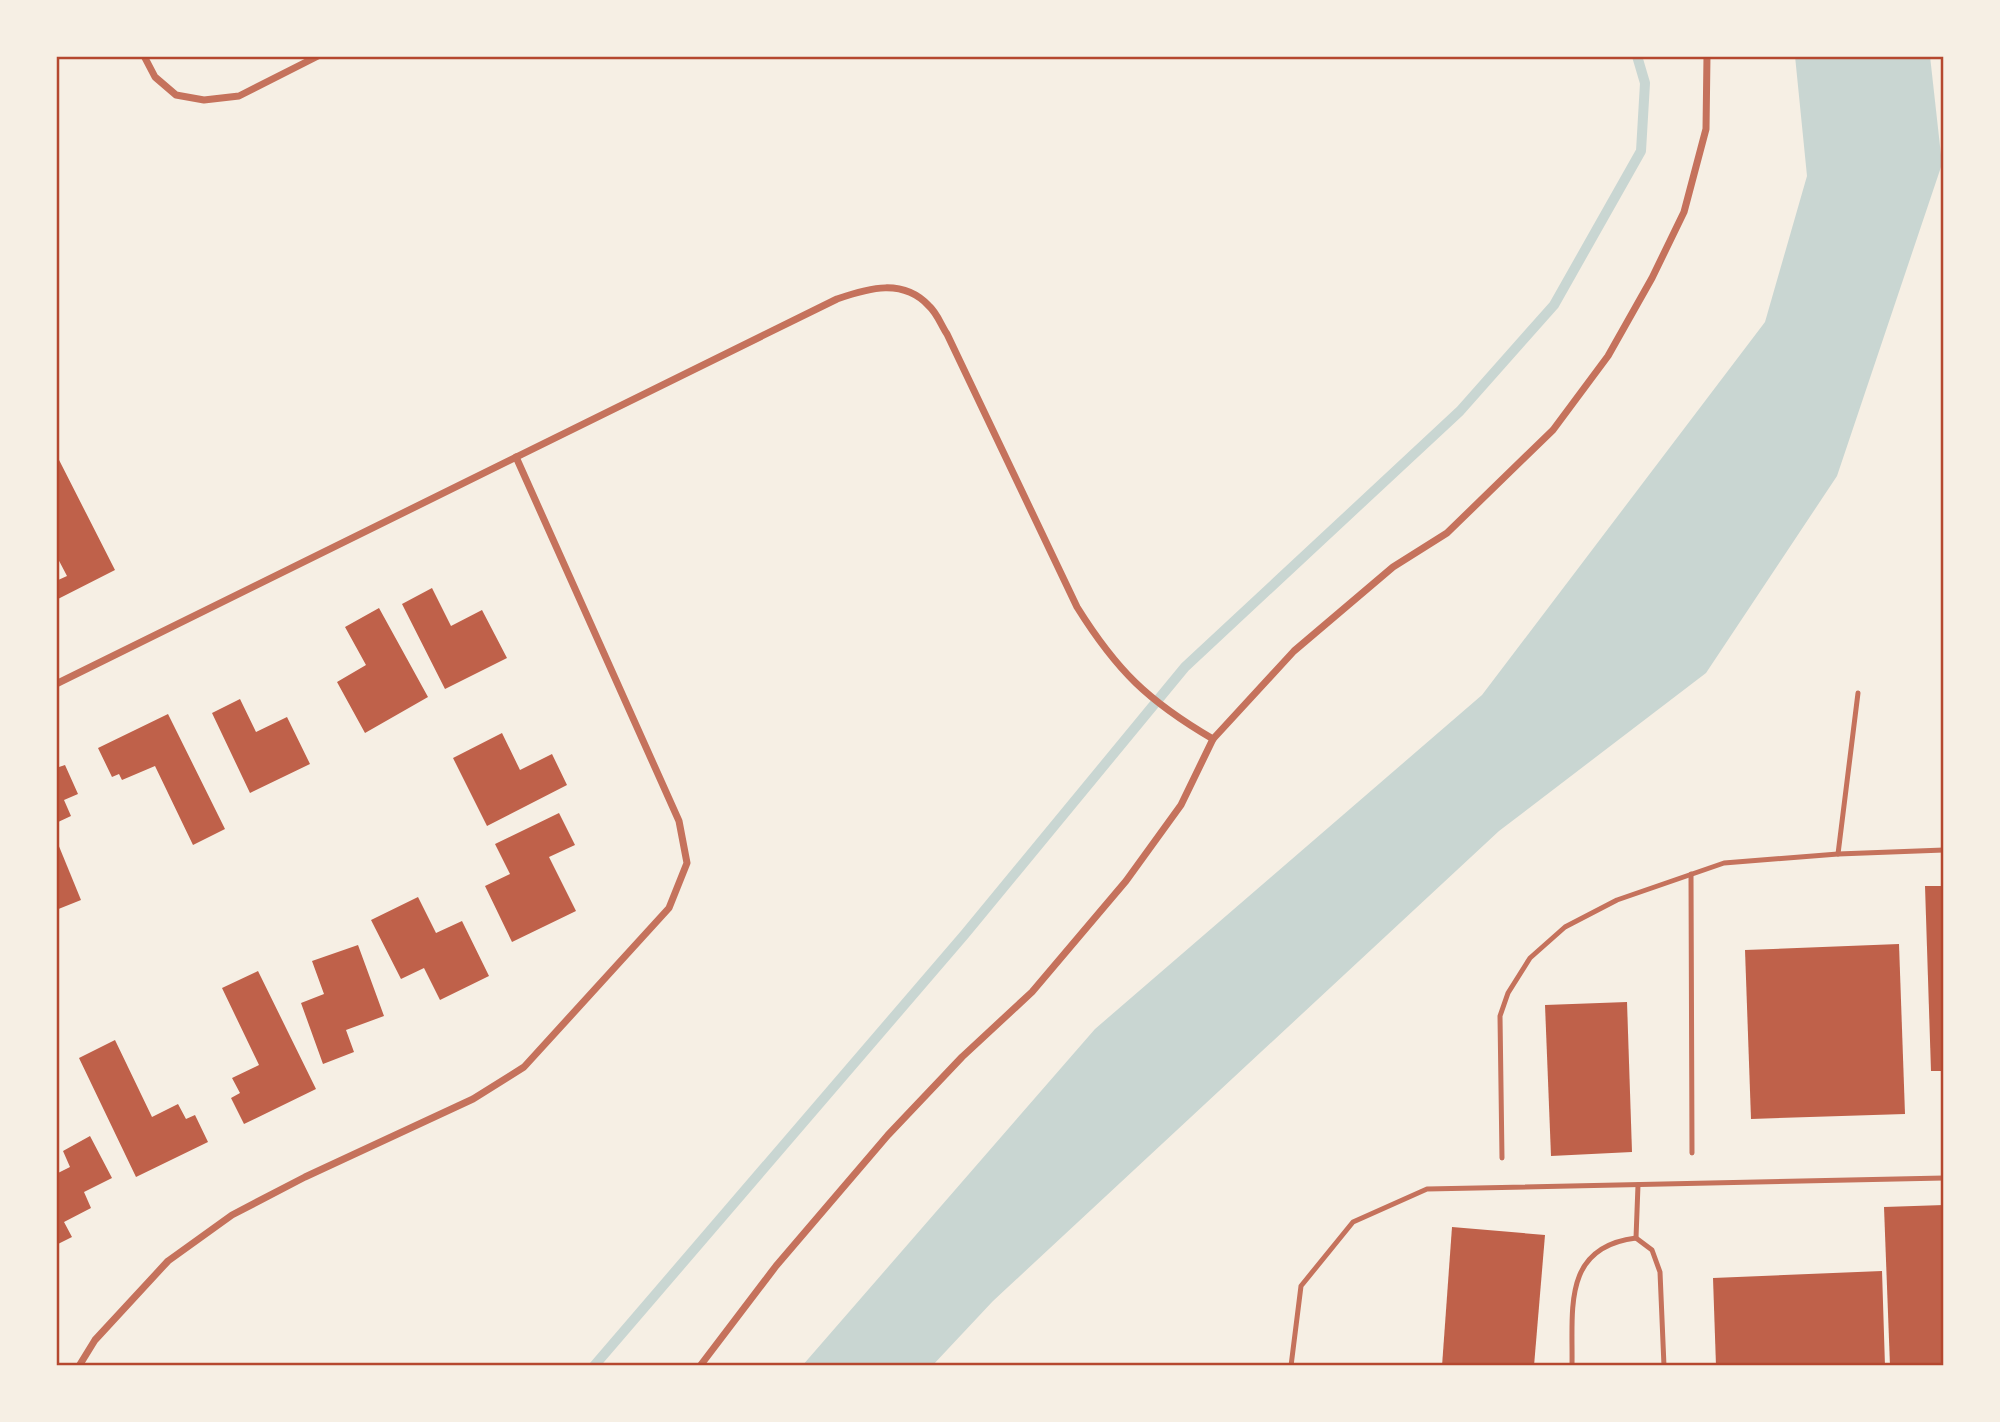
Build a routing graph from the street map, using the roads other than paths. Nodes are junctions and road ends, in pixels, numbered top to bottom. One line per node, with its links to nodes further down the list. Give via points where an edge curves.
1 (144, 56): 2 (street, via 155,77 176,95 204,100 239,96)
2 (318, 56)
3 (1707, 56): 7 (street, via 1706,129 1684,212 1608,356 1534,449 1447,533 1393,567 1294,652)
4 (516, 457): 5 (street); 7 (street, via 837,299 869,289 906,289 930,306 947,334 1096,638 1130,680 1172,715); 16 (street, via 679,821 687,863 669,908 524,1067 473,1099 232,1215 168,1261 94,1340)
5 (56, 684)
6 (1858, 693): 9 (lane)
7 (1213, 739): 17 (street, via 1181,805 1126,881 1032,992 888,1135 776,1266)
8 (1944, 850): 9 (lane)
9 (1838, 854): 10 (lane, via 1724,863)
10 (1692, 874): 11 (lane); 12 (lane, via 1617,900 1565,927 1530,958 1500,1016)
11 (1692, 1153)
12 (1502, 1158)
13 (1944, 1178): 14 (lane)
14 (1638, 1185): 15 (lane); 18 (lane, via 1427,1189 1353,1222 1301,1286)
15 (1636, 1238): 19 (lane, via 1617,1240 1592,1254 1574,1286); 20 (lane, via 1652,1250 1660,1272)
16 (79, 1366)
17 (700, 1366)
18 (1291, 1366)
19 (1572, 1366)
20 (1664, 1366)

